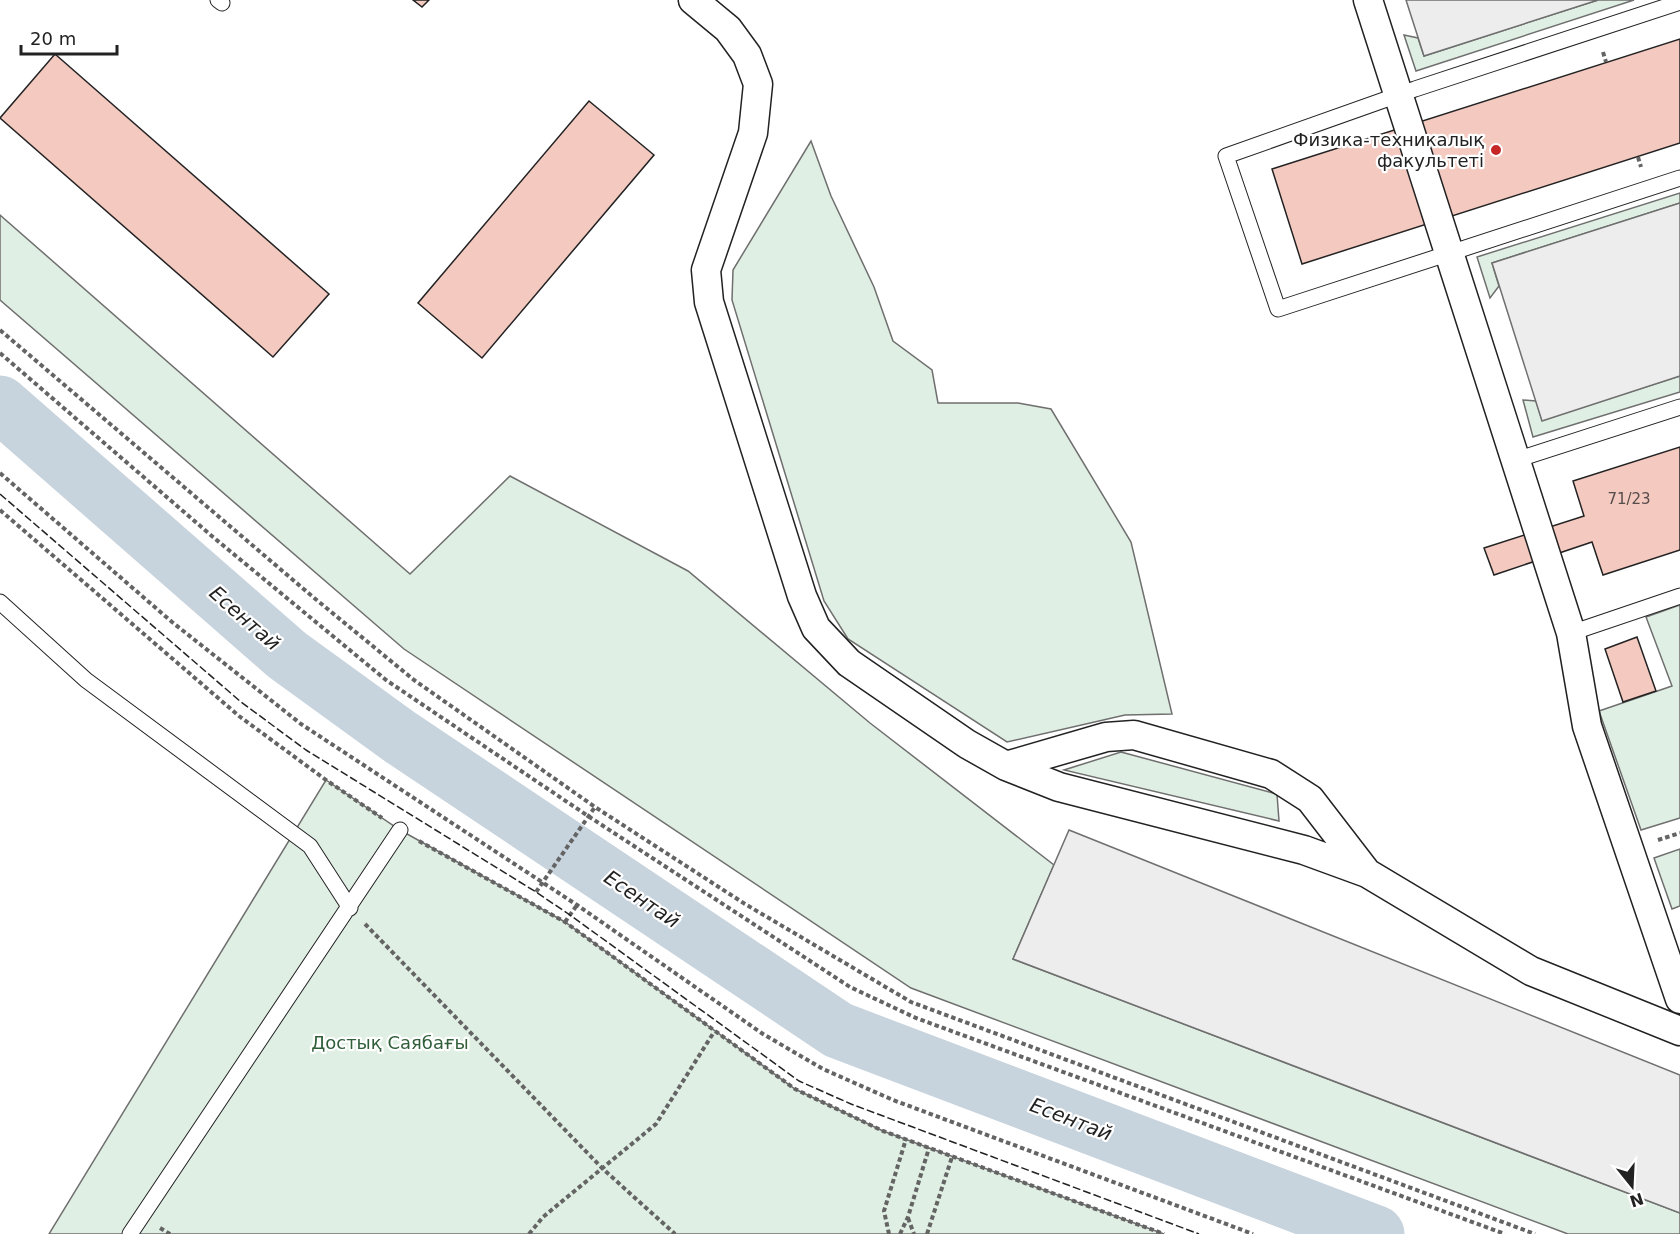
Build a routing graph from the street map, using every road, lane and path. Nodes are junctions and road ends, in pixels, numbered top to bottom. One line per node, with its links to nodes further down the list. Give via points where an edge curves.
1 (693, 0): 16 (street, via 728,29 747,55 758,84 753,133 706,270 709,302 802,596 816,628 849,663)
2 (1368, 0): 4 (street)
3 (1680, 2): 4 (lane)
4 (1398, 95): 6 (street); 6 (lane, via 1226,156 1278,309)
5 (1680, 178): 6 (lane)
6 (1449, 253): 10 (street)
7 (0, 330): 17 (path, via 414,680)
8 (0, 353): 18 (path, via 386,680)
9 (1680, 407): 10 (lane)
10 (1516, 460): 15 (street)
11 (0, 473): 21 (path, via 172,622 301,724)
12 (0, 510): 19 (path, via 239,716)
13 (1680, 596): 15 (lane)
14 (0, 602): 24 (lane, via 86,680 310,846)
15 (1571, 633): 26 (street, via 1587,726)
16 (1006, 766): 20 (street, via 1059,787 1304,850); 20 (street, via 1106,737 1134,735 1271,774 1310,799)
17 (596, 807): 18 (path); 44 (path, via 745,904 911,1002)
18 (588, 816): 21 (path); 43 (path, via 850,987 916,1018)
19 (400, 830): 24 (lane); 25 (path)
20 (1367, 873): 27 (street, via 1531,971)
21 (542, 883): 22 (path); 23 (path)
22 (536, 892)
23 (576, 905): 25 (path); 42 (path, via 763,1034 823,1069 893,1100)
24 (350, 908): 32 (path); 34 (lane)
25 (565, 922): 28 (path)
26 (1680, 999)
27 (1680, 1031)
28 (714, 1032): 29 (path, via 795,1089); 32 (path, via 656,1124)
29 (906, 1139): 30 (path); 37 (path, via 884,1210)
30 (929, 1148): 31 (path); 33 (path)
31 (952, 1157): 40 (path); 41 (path)
32 (603, 1169): 35 (path, via 543,1217); 36 (path)
33 (908, 1217): 38 (path); 39 (path)
34 (130, 1234)
35 (529, 1234)
36 (675, 1234)
37 (889, 1234)
38 (900, 1234)
39 (914, 1234)
40 (927, 1234)
41 (1164, 1234)
42 (1253, 1234)
43 (1505, 1234)
44 (1535, 1234)

